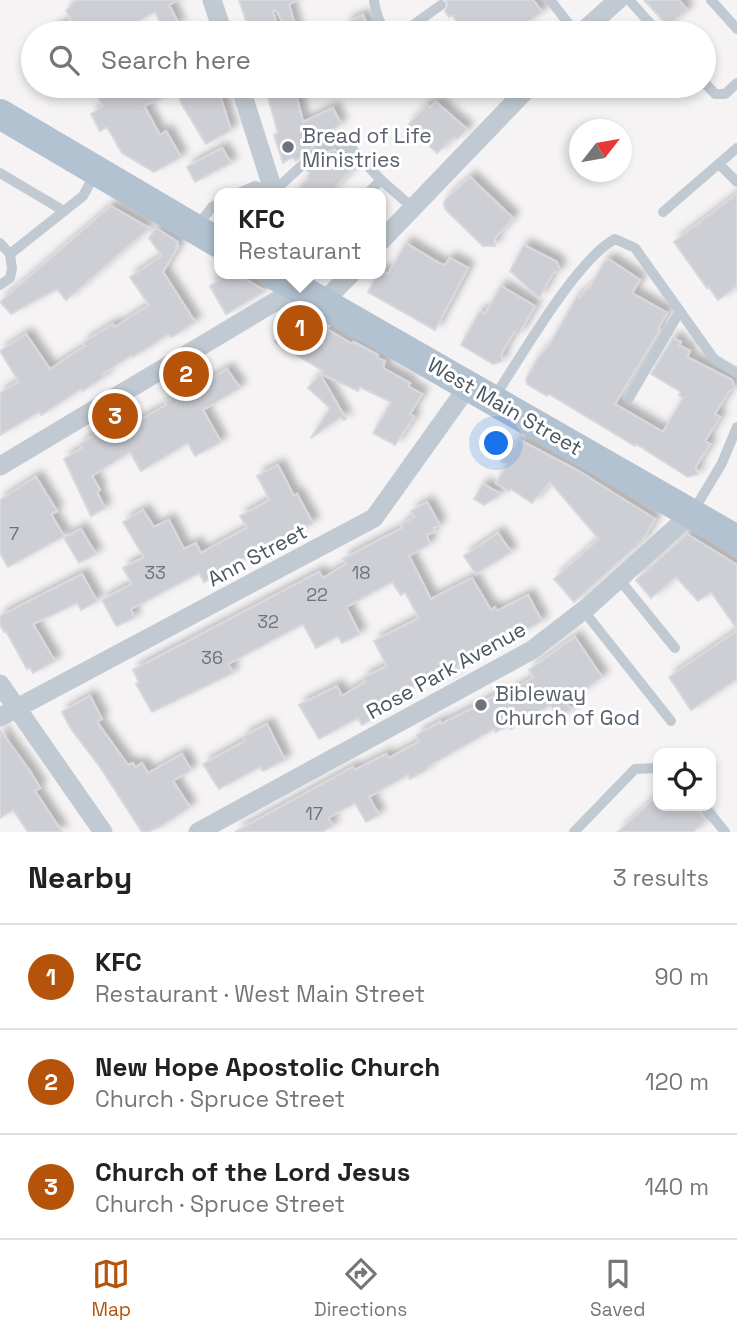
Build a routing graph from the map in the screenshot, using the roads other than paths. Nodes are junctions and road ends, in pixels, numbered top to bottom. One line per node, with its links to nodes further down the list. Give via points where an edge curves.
1 (212, 0): 8 (street)
2 (374, 0): 9 (lane)
3 (550, 0): 11 (lane)
4 (618, 0): 12 (street)
5 (629, 0): 13 (lane)
6 (711, 0): 14 (lane)
7 (441, 5): 10 (lane)
8 (219, 21)
9 (381, 21)
10 (419, 21)
11 (568, 21)
12 (593, 21)
13 (648, 21)
14 (737, 29)
15 (737, 83): 16 (lane, via 725,94)
16 (716, 94)
17 (244, 98): 26 (street)
18 (518, 98): 30 (street)
19 (0, 114): 22 (main road)
20 (737, 148): 21 (lane)
21 (719, 164): 25 (lane); 32 (lane)
22 (97, 171): 31 (lane, via 83,196); 33 (main road)
23 (0, 173): 31 (lane)
24 (381, 180): 27 (lane, via 353,149 336,142 322,147); 28 (lane); 30 (lane)
25 (737, 182)
26 (272, 188)
27 (277, 188)
28 (373, 188)
29 (214, 206): 33 (lane)
30 (413, 208): 34 (street)
31 (64, 211): 36 (lane)
32 (663, 212)
33 (208, 236)
34 (386, 236)
35 (0, 243): 36 (lane)
36 (10, 254): 39 (lane, via 10,278)
37 (324, 279): 38 (street)
38 (297, 284): 42 (main road, West Main Street); 45 (street)
39 (0, 285)
40 (680, 312): 41 (lane, via 713,359); 42 (lane, via 635,248 615,239 602,246); 43 (lane)
41 (737, 373)
42 (481, 392): 46 (main road, West Main Street); 52 (street, Ann Street, via 374,518)
43 (629, 398)
44 (737, 426): 46 (lane, via 722,463)
45 (0, 466)
46 (692, 513): 47 (main road, West Main Street); 48 (street, Rose Park Avenue)
47 (737, 540)
48 (619, 579): 49 (street, Rose Park Avenue); 50 (lane)
49 (583, 610): 53 (lane); 57 (street, Rose Park Avenue, via 532,650)
50 (675, 648)
51 (0, 684): 52 (street)
52 (8, 712): 56 (street)
53 (671, 721)
54 (653, 768): 58 (lane, via 635,769)
55 (708, 811): 59 (lane)
56 (103, 832)
57 (198, 832)
58 (574, 832)
59 (725, 832)

